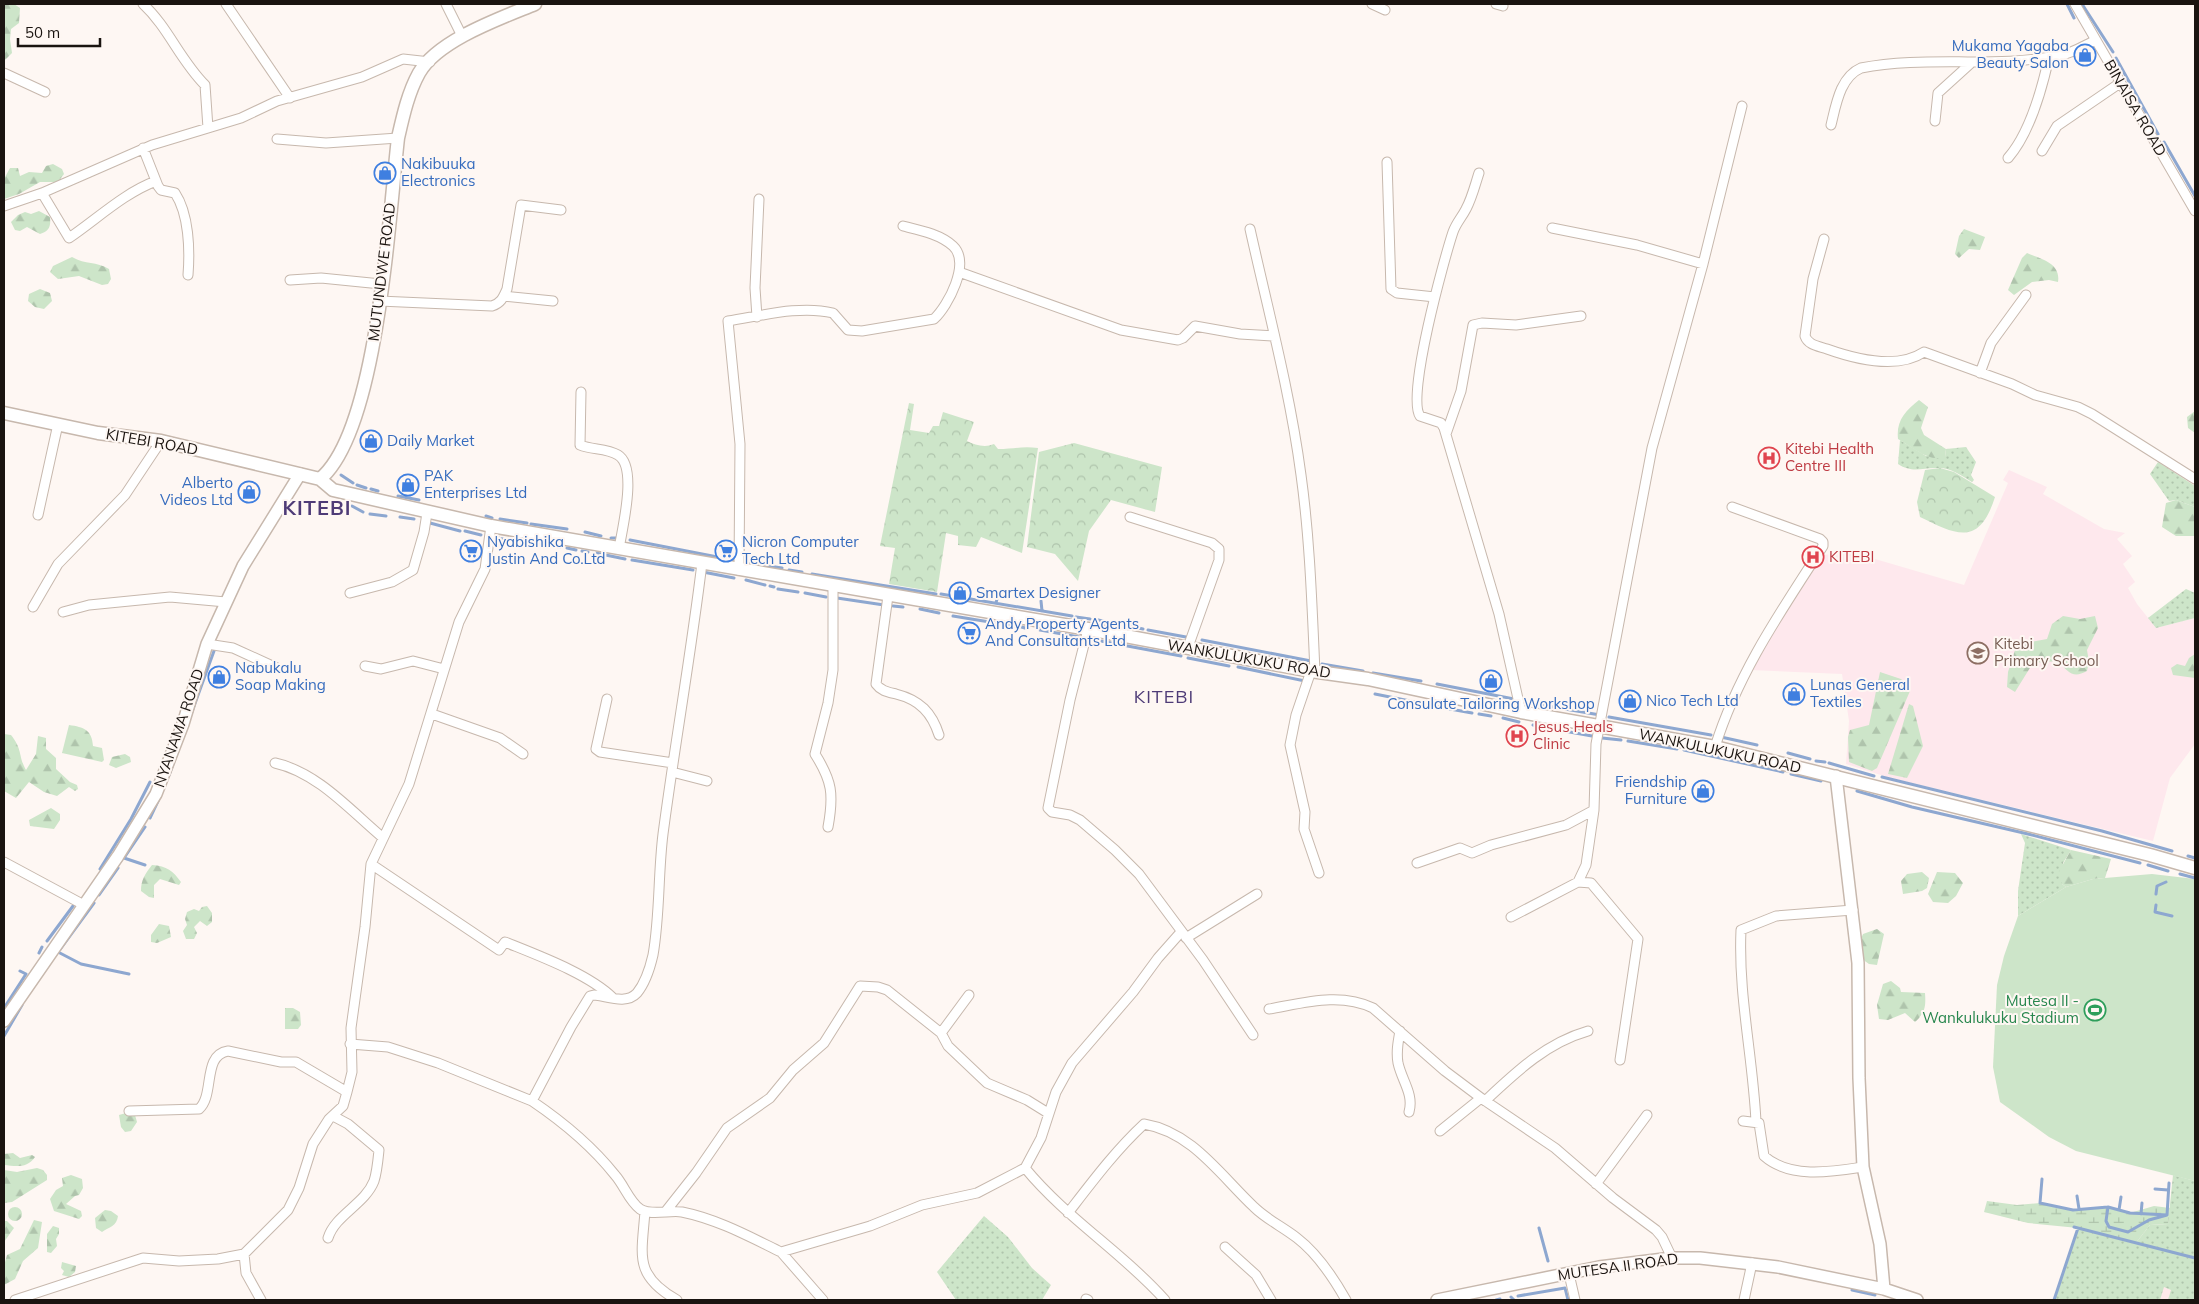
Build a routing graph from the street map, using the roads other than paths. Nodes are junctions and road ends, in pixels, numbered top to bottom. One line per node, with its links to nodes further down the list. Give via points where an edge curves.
1 (143, 4): 20 (street, via 155,15 191,71 205,85)
2 (226, 4): 16 (street)
3 (446, 4): 8 (street)
4 (535, 4): 8 (main road, MUTUNDWE ROAD)
5 (1372, 4): 7 (street)
6 (2075, 4): 9 (street, BINAISA ROAD)
7 (1385, 10)
8 (462, 36): 11 (main road, MUTUNDWE ROAD, via 440,50)
9 (2096, 40): 10 (street, via 2063,55); 14 (street, BINAISA ROAD)
10 (2049, 57): 12 (street, via 2033,61); 25 (street, via 2043,86)
11 (430, 62): 16 (street, via 403,59 362,77); 21 (main road, MUTUNDWE ROAD, via 420,72 406,105)
12 (1970, 64): 18 (street, via 1938,93); 19 (street, via 1935,61 1871,66 1853,72 1840,91)
13 (4, 73): 15 (street)
14 (2120, 83): 24 (street, via 2057,126); 33 (street, BINAISA ROAD)
15 (45, 92)
16 (290, 98): 20 (street)
17 (1742, 106): 38 (street)
18 (1935, 121)
19 (1830, 125)
20 (208, 128): 23 (street)
21 (398, 138): 22 (street, via 326,143); 42 (main road, MUTUNDWE ROAD)
22 (277, 139)
23 (144, 148): 28 (street); 29 (street)
24 (2042, 151)
25 (2008, 158)
26 (1387, 162): 45 (street, via 1392,289 1398,293)
27 (1479, 173): 45 (street, via 1472,197 1453,233)
28 (156, 181): 29 (street, via 143,186 69,238); 40 (street, via 160,189 177,194 187,235)
29 (42, 193): 31 (street)
30 (759, 199): 49 (street)
31 (4, 206)
32 (561, 210): 44 (street, via 521,205)
33 (2195, 211)
34 (903, 226): 39 (street, via 926,232 954,247)
35 (1552, 228): 38 (street, via 1637,245)
36 (1250, 229): 50 (street)
37 (1824, 239): 51 (street, via 1808,305 1805,336 1811,344 1846,356 1888,361 1906,360 1924,352)
38 (1703, 264): 84 (street, via 1652,448)
39 (959, 272): 49 (street, via 947,302 930,321 862,331 845,328 837,317 828,312); 50 (street, via 1122,330 1174,340 1183,338 1195,326)
40 (188, 274)
41 (290, 280): 42 (street, via 328,278)
42 (381, 284): 46 (main road, MUTUNDWE ROAD)
43 (2026, 295): 51 (street, via 1991,343)
44 (504, 296): 46 (street, via 492,306); 47 (street)
45 (1435, 297): 55 (street, via 1416,408 1420,416 1440,423)
46 (379, 301): 58 (main road, MUTUNDWE ROAD, via 370,364 357,412 335,462)
47 (553, 301)
48 (1581, 316): 55 (street, via 1516,325 1482,322 1473,325 1461,391)
49 (757, 317): 67 (street, via 728,321 740,444)
50 (1274, 336): 80 (street, via 1301,475 1314,608)
51 (1980, 373): 59 (street, via 2035,396 2092,414)
52 (581, 392): 65 (street, via 580,445 618,455 626,465 628,493)
53 (4, 413): 54 (main road, KITEBI ROAD)
54 (58, 424): 56 (main road, KITEBI ROAD); 62 (street)
55 (1446, 434): 82 (street, via 1499,614)
56 (161, 441): 57 (main road, KITEBI ROAD); 72 (street, via 125,495 58,564)
57 (300, 474): 58 (main road, WANKULUKUKU ROAD); 71 (street, NYANAMA ROAD, via 243,566)
58 (320, 479): 61 (main road, WANKULUKUKU ROAD, via 333,490)
59 (2195, 479)
60 (1732, 507): 86 (street, via 1820,539 1823,546 1764,635 1747,667)
61 (427, 513): 64 (main road, WANKULUKUKU ROAD); 69 (street, via 413,570 392,582)
62 (38, 515)
63 (1130, 517): 76 (street, via 1212,543 1219,550 1219,560)
64 (491, 526): 65 (main road, WANKULUKUKU ROAD); 79 (street, via 485,569 459,622)
65 (619, 549): 66 (main road, WANKULUKUKU ROAD)
66 (702, 563): 67 (main road, WANKULUKUKU ROAD); 89 (street)
67 (739, 570): 68 (main road, WANKULUKUKU ROAD)
68 (833, 586): 70 (main road, WANKULUKUKU ROAD); 93 (street, via 833,670 815,754 825,768 830,784)
69 (350, 593)
70 (888, 596): 74 (main road, WANKULUKUKU ROAD); 85 (street, via 876,684 882,690 920,704 932,718)
71 (226, 602): 73 (street, via 170,597 88,605); 75 (street, NYANAMA ROAD)
72 (33, 607)
73 (63, 612)
74 (1088, 629): 76 (main road, WANKULUKUKU ROAD); 105 (street, via 1048,808 1080,820 1115,850 1139,874)
75 (207, 644): 78 (street, via 233,648); 102 (street, NYANAMA ROAD, via 183,724 156,794)
76 (1188, 647): 80 (main road, WANKULUKUKU ROAD)
77 (365, 666): 79 (street, via 381,668 413,662)
78 (277, 668)
79 (444, 669): 83 (street)
80 (1313, 671): 82 (main road, WANKULUKUKU ROAD, via 1368,679); 99 (street, via 1296,715 1290,745 1305,812 1304,828)
81 (607, 699): 89 (street, via 596,749)
82 (1521, 712): 84 (main road, WANKULUKUKU ROAD)
83 (432, 714): 87 (street, via 500,738); 94 (street, via 408,784)
84 (1600, 727): 86 (main road, WANKULUKUKU ROAD); 92 (street, via 1596,744)
85 (939, 735)
86 (1715, 748): 90 (main road, WANKULUKUKU ROAD)
87 (524, 754)
88 (275, 763): 94 (street, via 292,766 345,802)
89 (673, 767): 91 (street); 107 (street, via 649,969 636,994 630,998)
90 (1836, 776): 98 (main road, WANKULUKUKU ROAD); 103 (street)
91 (707, 781)
92 (1594, 810): 96 (street, via 1566,825 1500,842 1472,854 1460,848); 100 (street, via 1586,865)
93 (828, 827)
94 (382, 837): 97 (street)
95 (4, 862): 102 (street)
96 (1418, 863)
97 (370, 864): 107 (street, via 499,950 505,942 537,955 603,988); 114 (street)
98 (2195, 868)
99 (1319, 873)
100 (1578, 882): 104 (street); 115 (street, via 1591,883 1638,939)
101 (1257, 894): 105 (street)
102 (84, 905): 109 (street, NYANAMA ROAD)
103 (1853, 910): 125 (street, via 1776,916 1741,930 1742,1004); 127 (street, via 1860,996)
104 (1511, 917)
105 (1184, 935): 113 (street, via 1226,991); 121 (street, via 1158,958 1072,1063)
106 (969, 995): 112 (street)
107 (612, 998): 118 (street, via 590,996)
108 (1269, 1009): 110 (street, via 1336,999 1373,1008)
109 (4, 1021)
110 (1400, 1031): 117 (street); 120 (street, via 1398,1063 1412,1102)
111 (1588, 1031): 117 (street, via 1549,1047)
112 (941, 1033): 121 (street, via 948,1046 987,1083); 131 (street, via 887,990 878,986 860,986 824,1043 793,1070 770,1098 727,1128)
113 (1253, 1035)
114 (350, 1044): 116 (street, via 352,1072); 118 (street, via 388,1047 438,1063)
115 (1620, 1060)
116 (348, 1092): 119 (street, via 296,1062 228,1051 217,1056 207,1097 199,1109); 123 (street)
117 (1483, 1099): 126 (street); 129 (street, via 1555,1148)
118 (532, 1101): 130 (street, via 582,1138)
119 (129, 1111)
120 (1409, 1112)
121 (1048, 1113): 128 (street, via 1036,1150)
122 (1647, 1115): 129 (street)
123 (333, 1116): 133 (street, via 379,1150 374,1182 330,1230); 136 (street, via 312,1144 299,1188 288,1210)
124 (1743, 1121): 125 (street)
125 (1756, 1122): 127 (street, via 1760,1126 1764,1156 1780,1167 1820,1172)
126 (1440, 1131)
127 (1862, 1167): 140 (street, via 1880,1244)
128 (1025, 1168): 132 (street); 135 (street, via 977,1193 922,1204 870,1226)
129 (1596, 1184): 137 (street, via 1656,1230)
130 (645, 1211): 131 (street); 144 (street, via 642,1261 645,1273)
131 (666, 1212): 135 (street, via 681,1212 712,1222)
132 (1068, 1213): 146 (street, via 1126,1260); 148 (street, via 1102,1168 1144,1124 1162,1127 1184,1139 1256,1209 1299,1240 1328,1270)
133 (328, 1238)
134 (1225, 1247): 147 (street, via 1256,1275)
135 (781, 1252): 145 (street)
136 (244, 1254): 142 (street, via 180,1261 144,1258); 143 (street, via 246,1273)
137 (1672, 1258): 138 (street, MUTESA II ROAD); 139 (street, MUTESA II ROAD)
138 (1752, 1264): 140 (street, MUTESA II ROAD, via 1824,1275); 151 (street)
139 (1569, 1274): 141 (street, MUTESA II ROAD); 150 (street)
140 (1884, 1289): 152 (street, MUTESA II ROAD)
141 (1453, 1298): 149 (street, MUTESA II ROAD)
142 (15, 1300)
143 (261, 1300)
144 (677, 1300)
145 (822, 1300)
146 (1165, 1300)
147 (1271, 1300)
148 (1346, 1300)
149 (1437, 1300)
150 (1575, 1300)
151 (1744, 1300)
152 (1917, 1300)

